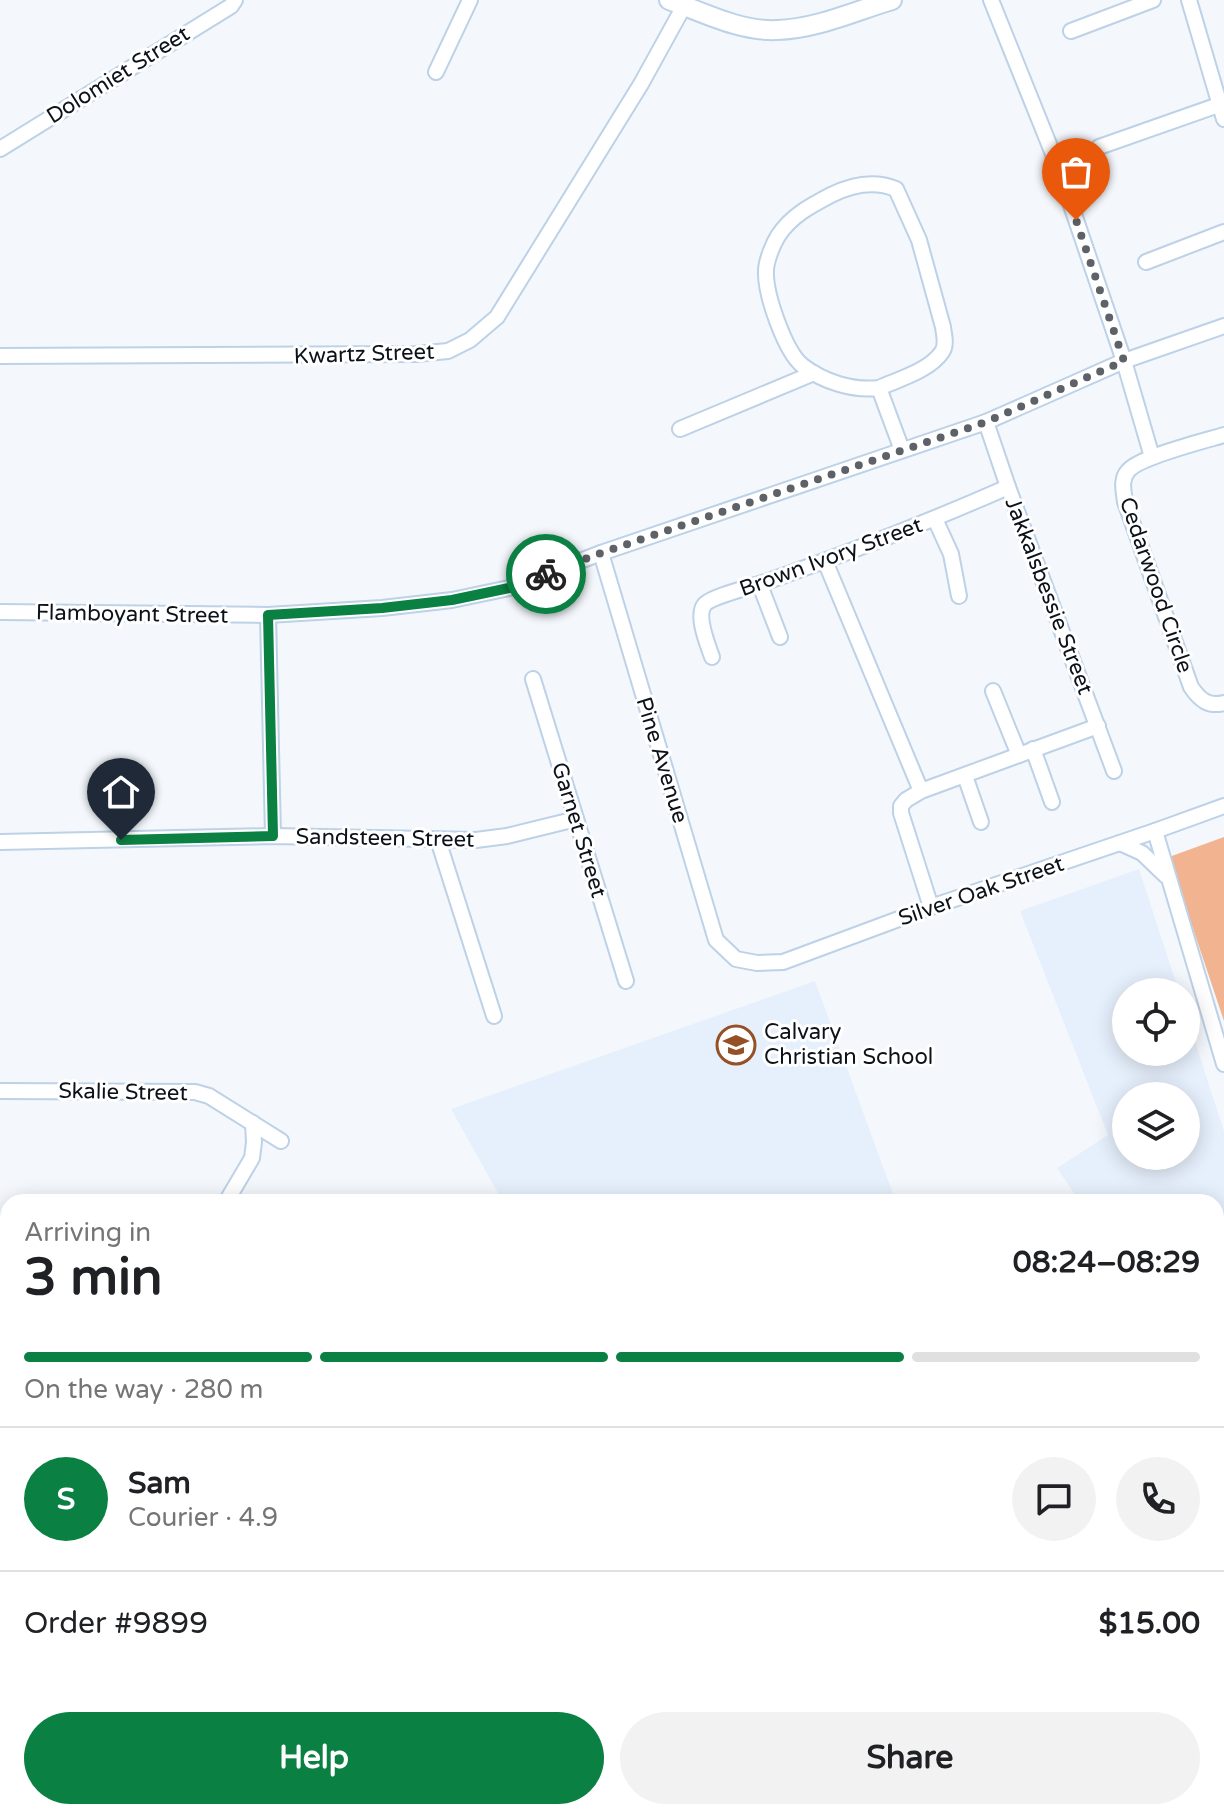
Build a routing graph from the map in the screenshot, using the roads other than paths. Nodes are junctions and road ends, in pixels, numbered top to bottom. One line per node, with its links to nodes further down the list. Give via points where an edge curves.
1 (235, 0): 12 (street, Dolomiet Street)
2 (470, 0): 9 (street)
3 (892, 0): 7 (street, via 775,30 735,24)
4 (991, 0): 17 (street, via 1057,164)
5 (1153, 0): 8 (street)
6 (1189, 0): 10 (street)
7 (676, 3): 16 (street, Kwartz Street, via 641,84 591,168 497,317 470,340 448,351 416,354)
8 (1071, 31)
9 (436, 72)
10 (1222, 109): 11 (street)
11 (1099, 147)
12 (0, 149)
13 (1224, 232): 14 (street)
14 (1146, 262)
15 (1224, 326): 17 (street, Flamboyant Street)
16 (0, 356)
17 (1124, 361): 20 (street, Flamboyant Street); 24 (street)
18 (814, 373): 19 (street, via 842,385); 19 (street, via 794,356 765,269 777,237 802,210 839,191 883,183 896,189 919,240 945,340 943,351 930,363); 21 (street)
19 (879, 388): 23 (street)
20 (986, 422): 23 (street, Flamboyant Street); 25 (street, Jakkalsbessie Street)
21 (680, 429)
22 (1224, 435): 24 (street, Cedarwood Circle)
23 (902, 450): 27 (street, Flamboyant Street)
24 (1152, 457): 37 (street, Cedarwood Circle, via 1128,470 1125,502 1191,687 1209,704)
25 (1008, 487): 26 (street, Brown Ivory Street); 38 (street, Jakkalsbessie Street)
26 (935, 519): 28 (street, Brown Ivory Street); 30 (street, via 951,554)
27 (601, 553): 32 (street, Flamboyant Street, via 509,588 452,600); 54 (street, Pine Avenue, via 716,940)
28 (825, 561): 29 (street, Brown Ivory Street); 42 (street)
29 (760, 585): 33 (street); 34 (street, Brown Ivory Street, via 705,604 702,623)
30 (959, 596)
31 (0, 612): 32 (street, Flamboyant Street)
32 (268, 615): 48 (street)
33 (780, 637)
34 (712, 657)
35 (533, 679): 45 (street, Garnet Street)
36 (993, 691): 39 (street)
37 (1224, 703)
38 (1098, 726): 39 (street); 40 (street, Jakkalsbessie Street)
39 (1026, 752): 41 (street); 43 (street)
40 (1114, 771)
41 (965, 776): 42 (street); 46 (street)
42 (921, 791): 53 (street, via 906,800 901,813)
43 (1052, 802)
44 (1224, 806): 47 (street, Silver Oak Street)
45 (576, 819): 49 (street, Sandsteen Street, via 507,836); 55 (street, Garnet Street)
46 (981, 822)
47 (1155, 831): 51 (street, Silver Oak Street); 52 (street)
48 (273, 836): 49 (street, Sandsteen Street); 50 (street, Sandsteen Street)
49 (438, 840): 56 (street)
50 (0, 842)
51 (1120, 843): 52 (street, via 1142,853); 53 (street, Silver Oak Street)
52 (1169, 879): 57 (street)
53 (931, 907): 54 (street, Silver Oak Street, via 783,962)
54 (736, 959)
55 (626, 981)
56 (494, 1016)
57 (1224, 1064)
58 (0, 1091): 59 (street, Skalie Street, via 195,1092)
59 (253, 1123): 60 (street, Skalie Street); 61 (street, via 252,1158)
60 (281, 1141)
61 (231, 1194)

